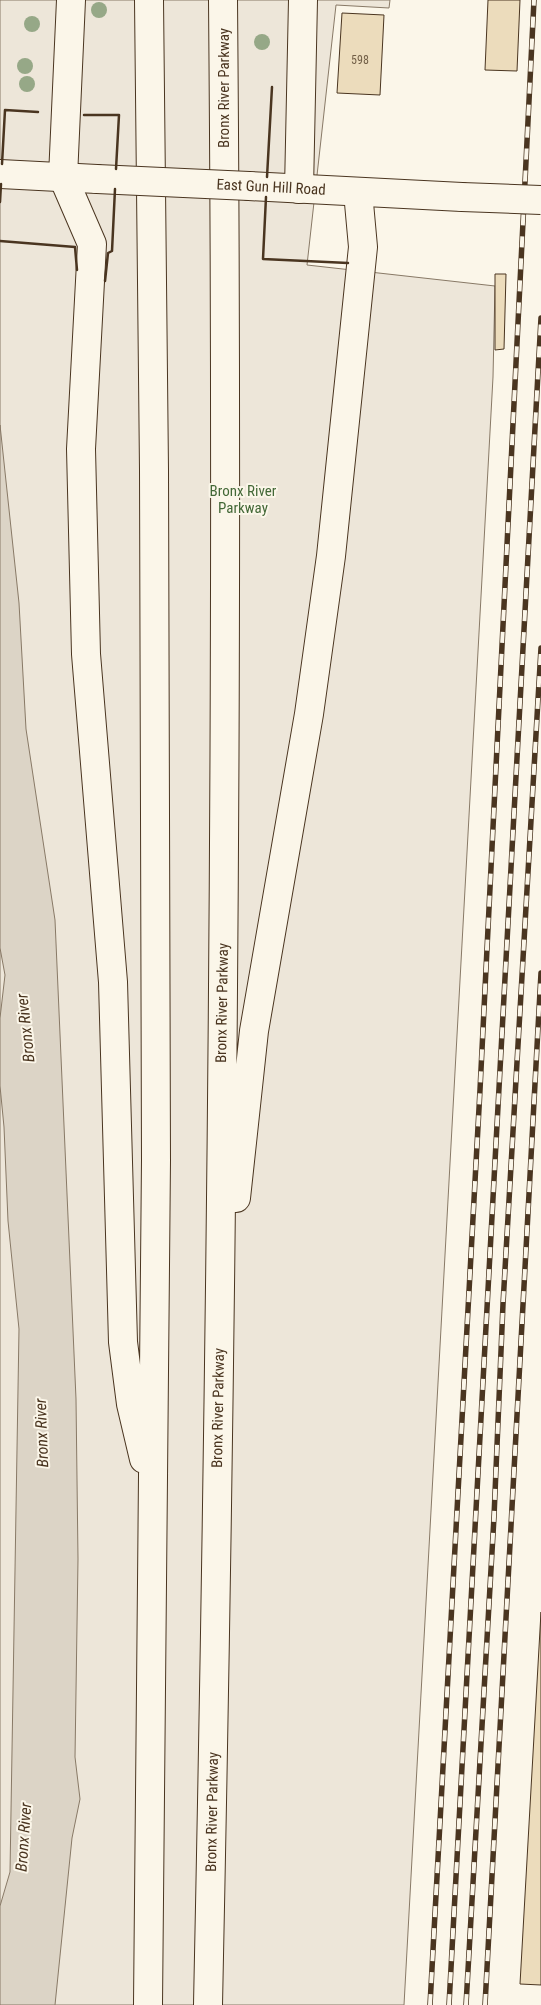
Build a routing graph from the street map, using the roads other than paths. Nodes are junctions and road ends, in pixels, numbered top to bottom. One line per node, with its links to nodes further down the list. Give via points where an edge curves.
1 (71, 0): 6 (main road)
2 (149, 0): 11 (main road, via 155,711)
3 (223, 0): 10 (main road, Bronx River Parkway, via 224,702)
4 (303, 0): 7 (main road)
5 (3, 175): 6 (main road, East Gun Hill Road)
6 (63, 177): 7 (main road, East Gun Hill Road, bridge); 11 (main road, via 92,244 81,449 86,654 113,982 123,1342 131,1404)
7 (299, 189): 8 (main road, East Gun Hill Road)
8 (358, 192): 9 (main road, East Gun Hill Road, bridge); 10 (main road, via 363,248 331,556 308,714 254,1032)
9 (541, 200)
10 (219, 1351): 13 (main road, Bronx River Parkway)
11 (154, 1499): 12 (main road)
12 (148, 2005)
13 (208, 2005)

